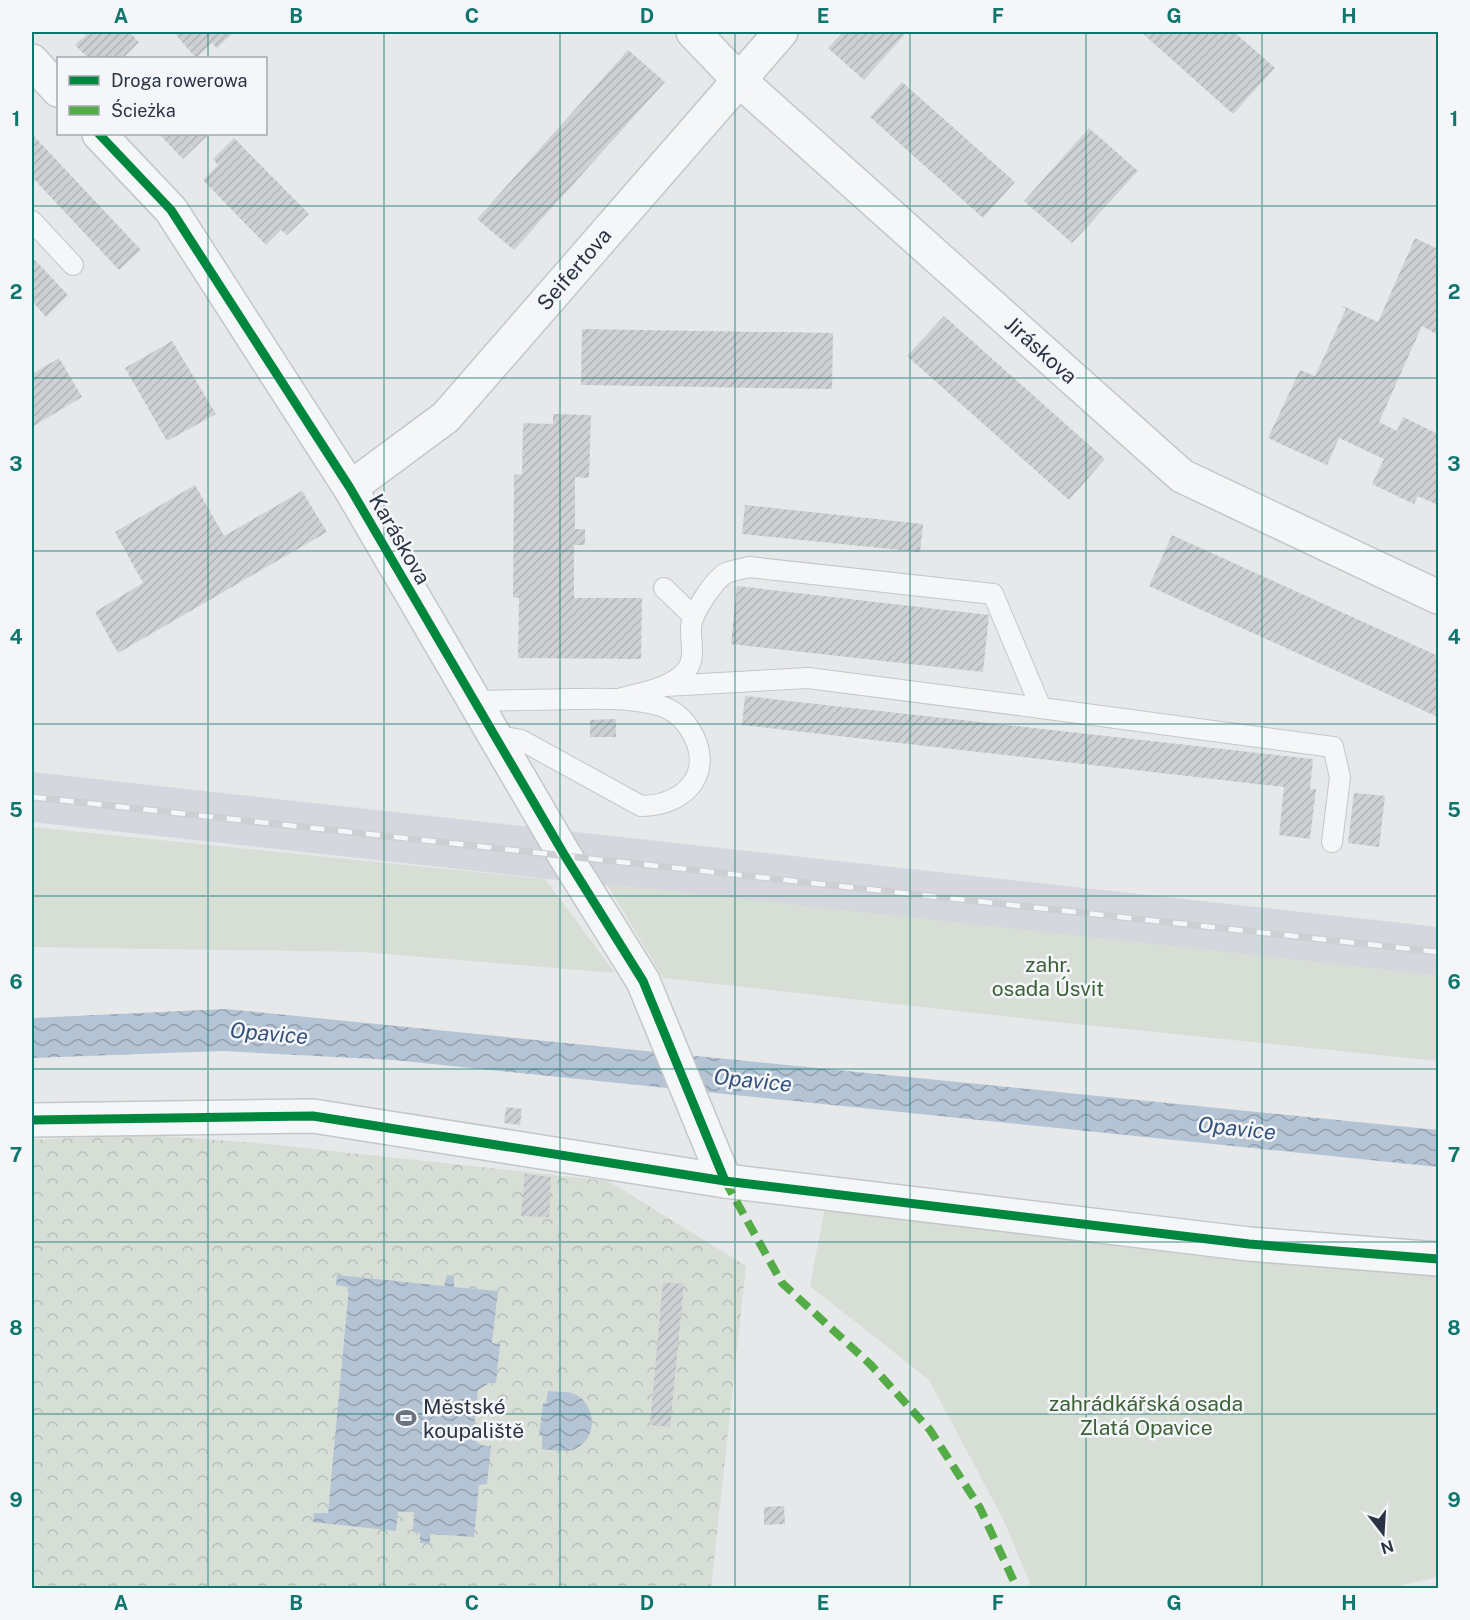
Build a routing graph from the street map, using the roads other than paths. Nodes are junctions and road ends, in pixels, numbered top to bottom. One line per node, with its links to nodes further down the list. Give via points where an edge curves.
1 (693, 32): 4 (street, Jiráskova)
2 (781, 32): 4 (street, Seifertova)
3 (32, 61): 5 (street)
4 (738, 79): 9 (street, Seifertova, via 446,417); 11 (street, Jiráskova, via 1182,476)
5 (57, 89)
6 (100, 135): 9 (street, Karáskova, via 171,210)
7 (32, 221): 8 (lane)
8 (73, 265)
9 (350, 488): 15 (street, Karáskova)
10 (664, 588): 12 (lane)
11 (1438, 597)
12 (693, 616): 13 (lane, via 691,663); 16 (lane, via 717,580 748,567 993,594)
13 (666, 686): 14 (lane); 16 (lane, via 808,678)
14 (618, 699): 15 (lane); 17 (lane, via 660,705 676,712 693,734 699,747 699,771 692,784 671,802 641,806 521,740)
15 (474, 701): 17 (street, Karáskova)
16 (1041, 708): 18 (lane, via 1333,747 1340,777)
17 (494, 735): 20 (street, Karáskova, via 643,981)
18 (1332, 842)
19 (32, 1119): 20 (street, via 313,1116)
20 (724, 1181): 21 (street, via 1249,1244)
21 (1438, 1259)

